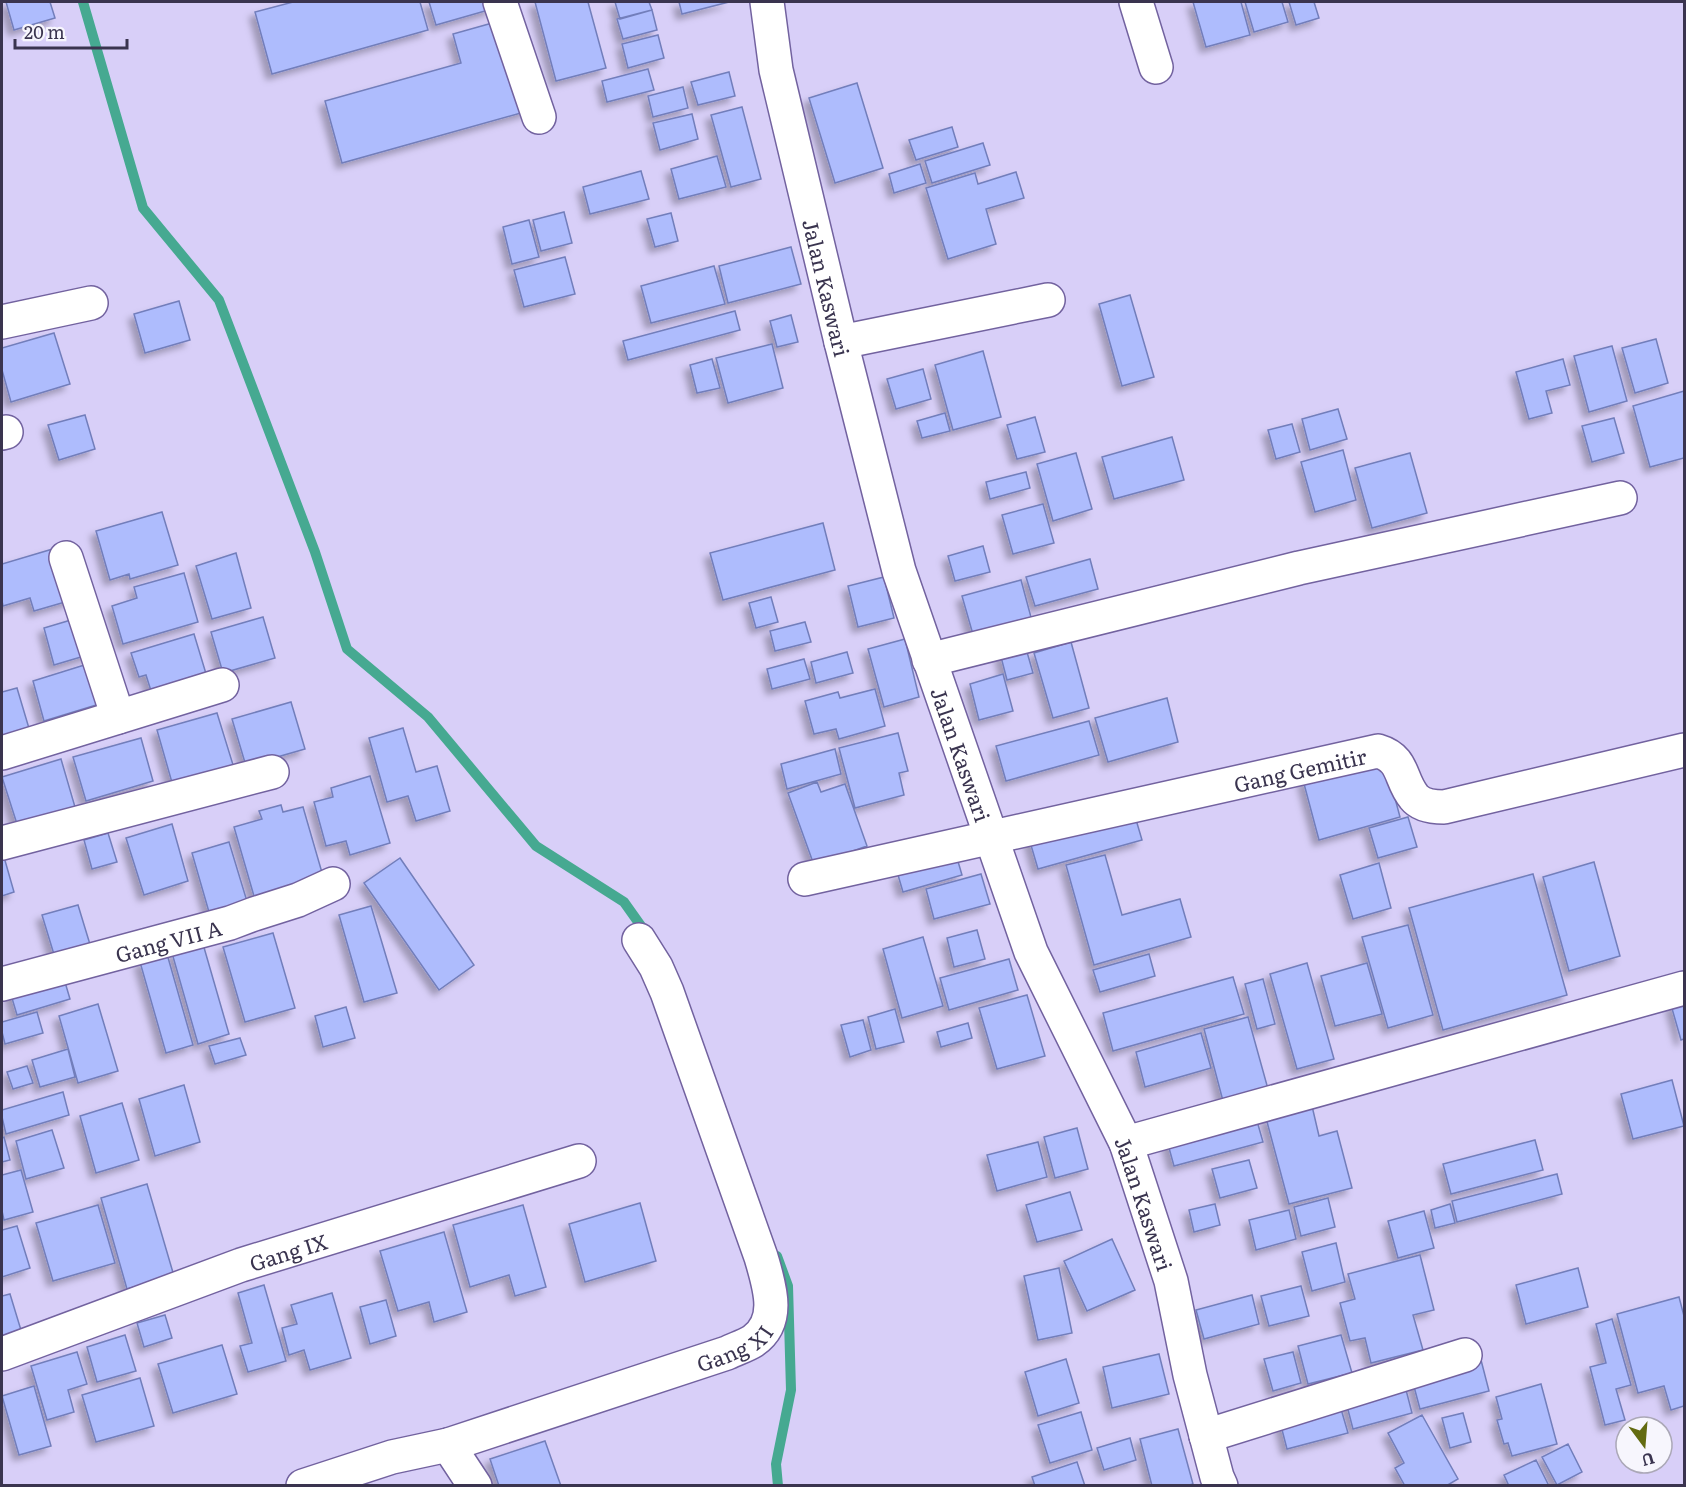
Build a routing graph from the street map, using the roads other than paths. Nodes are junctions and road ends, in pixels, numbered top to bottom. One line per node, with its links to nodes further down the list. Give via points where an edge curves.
1 (500, 2): 5 (street)
2 (767, 2): 9 (street, Jalan Kaswari, via 776,70)
3 (1136, 2): 4 (street)
4 (1156, 67)
5 (539, 117)
6 (1048, 300): 9 (street)
7 (91, 303): 8 (street)
8 (2, 322)
9 (842, 342): 12 (street, Jalan Kaswari, via 899,571)
10 (1620, 498): 12 (street, via 1299,568)
11 (66, 558): 14 (street)
12 (929, 660): 18 (street, Jalan Kaswari)
13 (222, 685): 14 (street)
14 (118, 717): 16 (street)
15 (1684, 750): 18 (street, Gang Gemitir, via 1444,807 1428,806 1414,798 1396,762 1389,754 1377,751)
16 (2, 753)
17 (272, 772): 19 (street)
18 (992, 837): 20 (street, Gang Gemitir); 25 (street, Jalan Kaswari, via 1031,952)
19 (2, 843)
20 (805, 879)
21 (333, 884): 23 (street, Gang VII A, via 230,923)
22 (639, 940): 30 (street, Gang XI, via 667,992 761,1257 772,1300 770,1318 753,1341 727,1353)
23 (2, 984)
24 (1684, 988): 25 (street)
25 (1126, 1143): 29 (street, Jalan Kaswari, via 1171,1281)
26 (579, 1161): 27 (street, Gang IX, via 241,1265)
27 (2, 1354)
28 (1465, 1355): 29 (street)
29 (1206, 1436): 33 (street, Jalan Kaswari)
30 (448, 1446): 31 (street, Gang XI, via 392,1457); 32 (street)
31 (303, 1485)
32 (475, 1485)
33 (1221, 1485)

